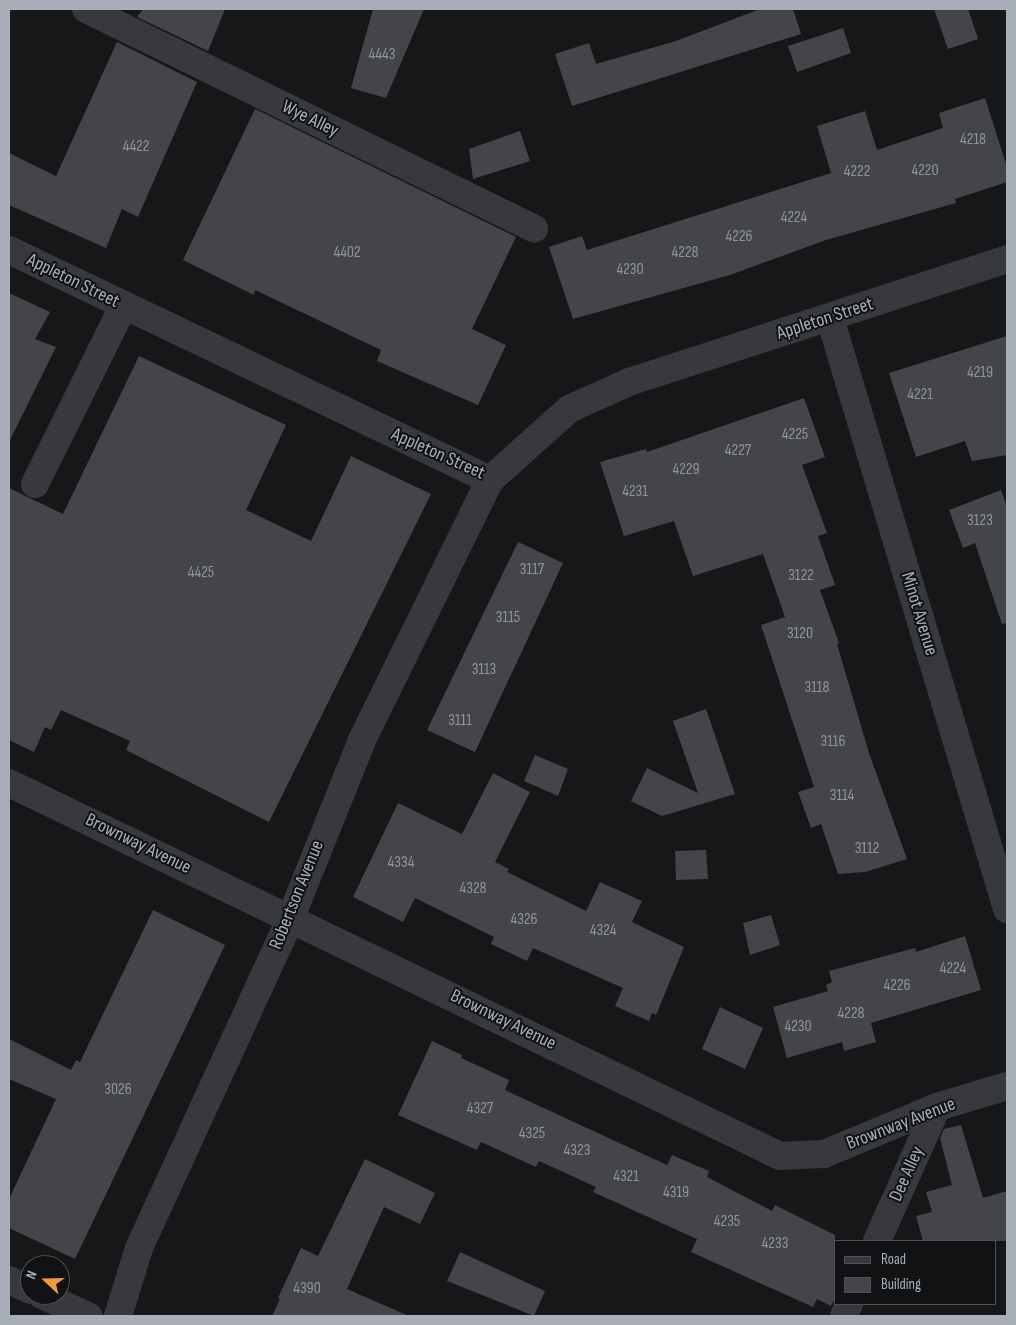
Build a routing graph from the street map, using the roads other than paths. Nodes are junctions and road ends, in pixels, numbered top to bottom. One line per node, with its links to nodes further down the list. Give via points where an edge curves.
1 (86, 9): 2 (street, Wye Alley)
2 (534, 228)
3 (9, 250): 5 (street, Appleton Street)
4 (1007, 259): 6 (street, Appleton Street)
5 (124, 305): 7 (street, Appleton Street); 8 (street)
6 (830, 318): 7 (street, Appleton Street, via 630,382 569,409); 10 (street, Minot Avenue)
7 (490, 480): 11 (street, Robertson Avenue, via 362,740)
8 (35, 484)
9 (9, 783): 11 (street, Brownway Avenue)
10 (1007, 909)
11 (290, 917): 13 (street, Brownway Avenue, via 780,1156 824,1154); 17 (street, Robertson Avenue, via 139,1248)
12 (1007, 1086): 13 (street, Brownway Avenue)
13 (937, 1107): 14 (street, Dee Alley)
14 (877, 1240)
15 (64, 1305): 16 (street)
16 (88, 1316)
17 (118, 1316)

